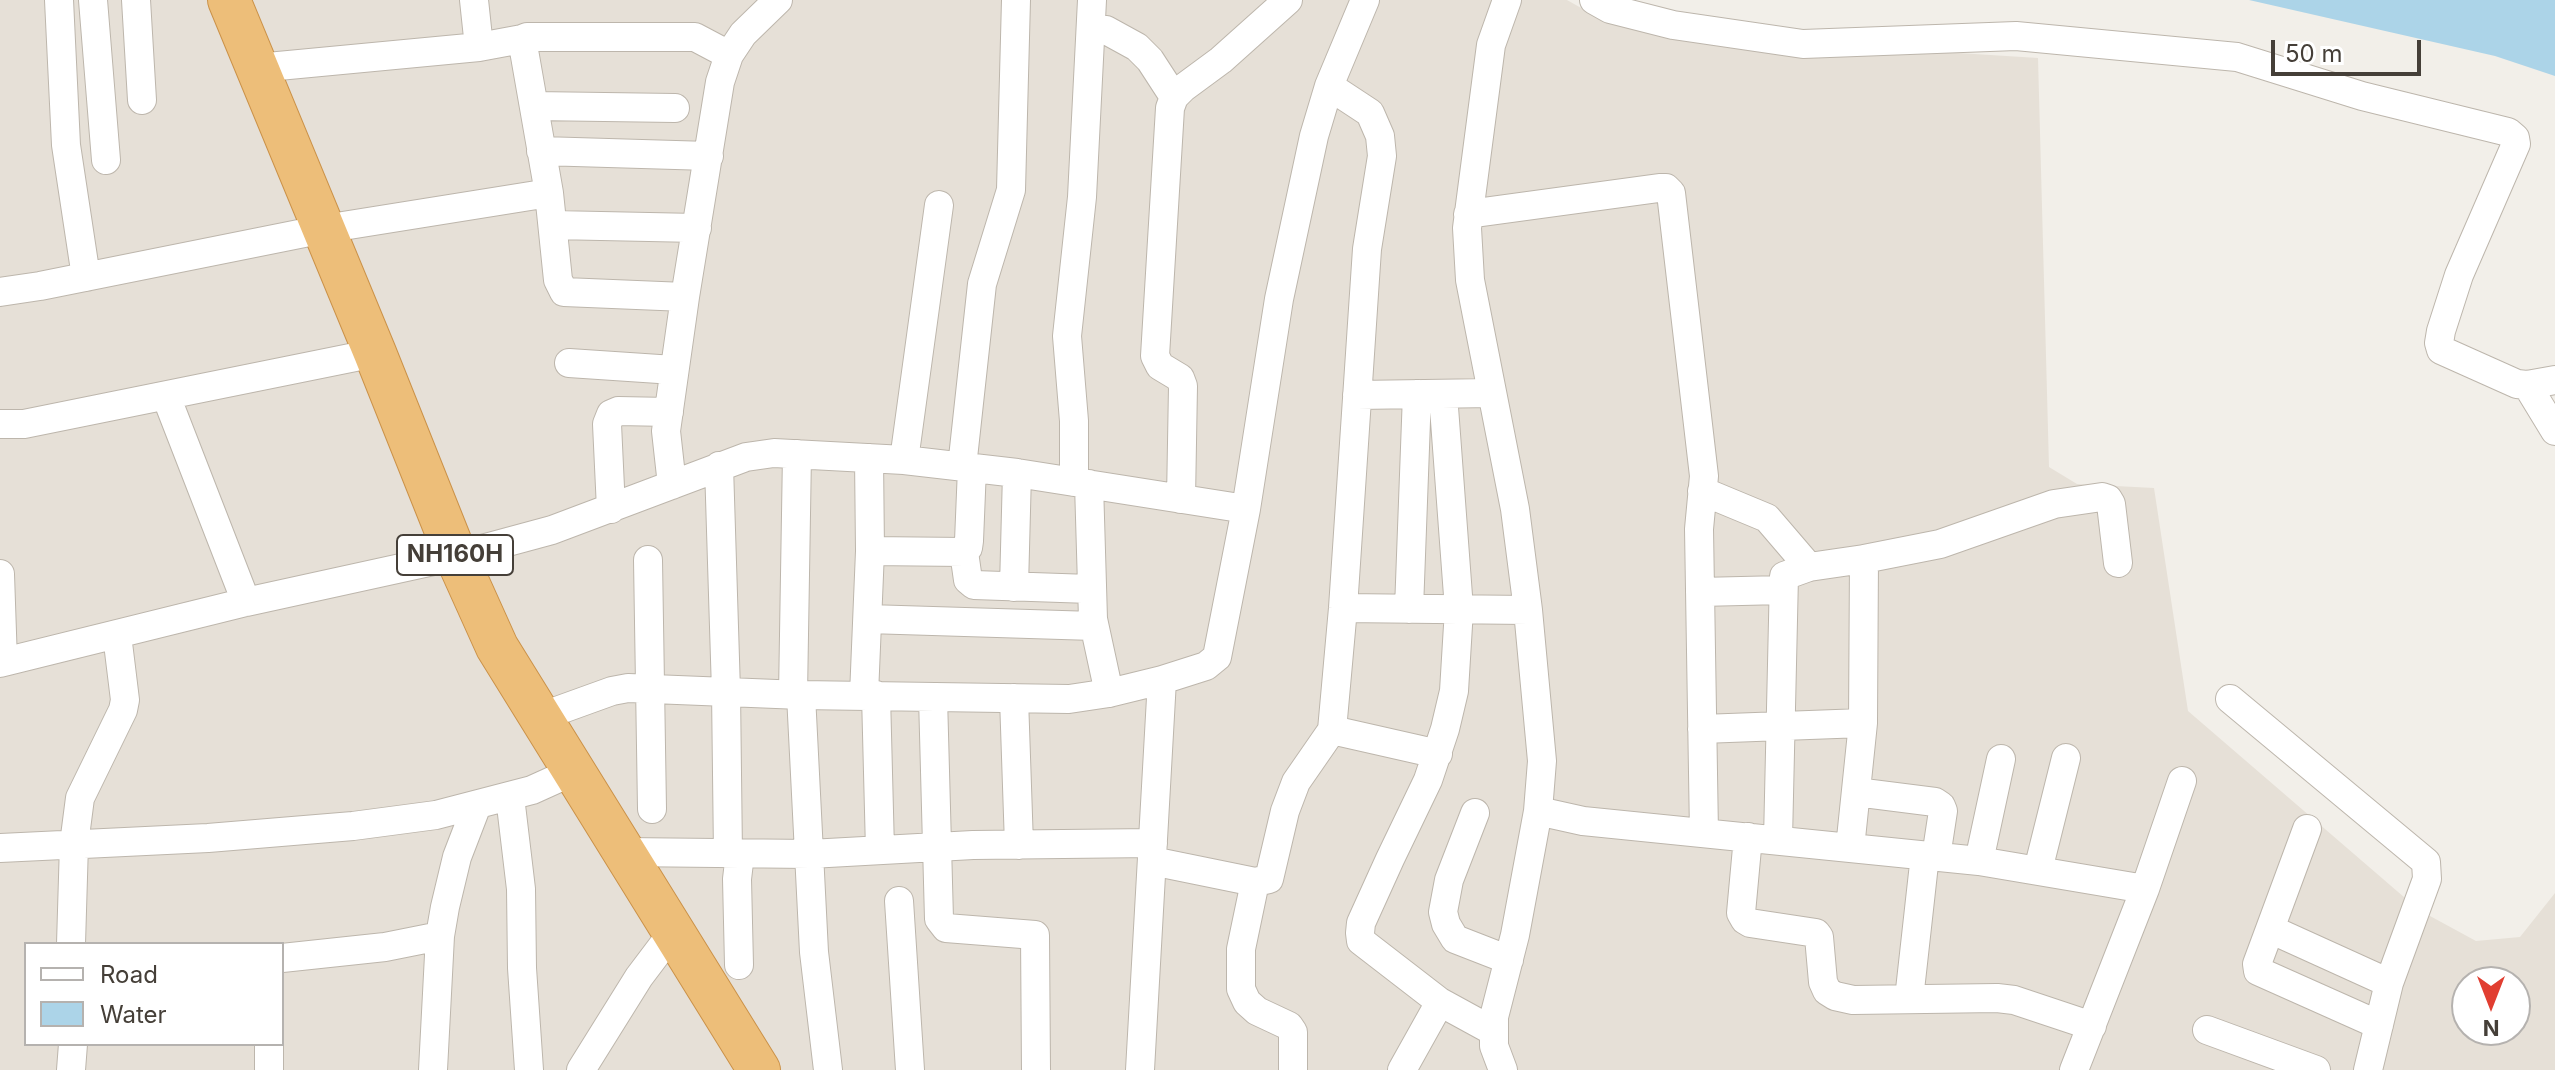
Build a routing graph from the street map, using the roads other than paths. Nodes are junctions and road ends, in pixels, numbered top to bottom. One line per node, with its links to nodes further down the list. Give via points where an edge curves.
1 (59, 0): 32 (street, via 66,145)
2 (93, 0): 25 (street)
3 (136, 0): 20 (street)
4 (229, 0): 17 (highway, NH160H)
5 (474, 0): 15 (street)
6 (1016, 0): 51 (street, via 1011,190 982,284)
7 (1092, 0): 13 (street)
8 (1288, 0): 19 (street)
9 (1365, 0): 18 (street)
10 (1507, 0): 28 (street, via 1491,45)
11 (1594, 0): 39 (street, via 1673,25 1803,44 2016,36 2237,57 2362,96 2508,132 2516,144 2459,275 2439,343 2441,350)
12 (764, 4): 16 (street)
13 (1091, 29): 19 (street, via 1106,30 1137,47); 53 (street, via 1082,197 1067,336)
14 (522, 39): 15 (street); 16 (street, via 695,37); 21 (street)
15 (479, 47): 17 (street)
16 (729, 55): 24 (street)
17 (257, 68): 31 (highway, NH160H)
18 (1329, 86): 42 (street, via 1370,113 1382,156 1367,249); 58 (street, via 1279,299)
19 (1174, 97): 56 (street, via 1155,356 1183,386)
20 (142, 100)
21 (534, 106): 22 (street); 23 (street)
22 (675, 108)
23 (541, 151): 24 (street); 26 (street)
24 (709, 156): 30 (street)
25 (106, 160)
26 (549, 193): 29 (street); 31 (street)
27 (939, 205): 49 (street)
28 (1468, 214): 40 (street, via 1470,280); 55 (street, via 1659,188 1671,193)
29 (553, 225): 30 (street); 34 (street, via 559,287 564,292)
30 (697, 228): 34 (street)
31 (324, 229): 32 (street); 35 (highway, NH160H)
32 (86, 277): 33 (street)
33 (0, 292)
34 (685, 297): 37 (street)
35 (375, 353): 43 (street); 61 (highway, NH160H)
36 (569, 363): 37 (street)
37 (674, 370): 44 (street)
38 (2555, 380): 39 (street)
39 (2527, 385): 46 (street)
40 (1492, 393): 41 (street); 75 (street)
41 (1430, 394): 42 (street); 73 (street); 74 (street, via 1456,540)
42 (1357, 395): 72 (street)
43 (166, 396): 45 (street); 71 (street)
44 (669, 412): 54 (street); 57 (street, via 611,414)
45 (0, 424)
46 (2555, 431)
47 (797, 454): 48 (street); 50 (street, via 746,457); 84 (street)
48 (869, 458): 49 (street); 59 (street)
49 (904, 460): 51 (street)
50 (719, 466): 54 (street); 82 (street)
51 (967, 467): 52 (street); 60 (street, via 969,541)
52 (1017, 473): 53 (street); 67 (street)
53 (1081, 483): 56 (street); 68 (street)
54 (672, 485): 57 (street)
55 (1702, 491): 65 (street, via 1767,518); 70 (street)
56 (1181, 499): 58 (street)
57 (611, 509): 61 (street)
58 (1246, 509): 80 (street, via 1217,657 1206,666)
59 (870, 551): 60 (street); 76 (street)
60 (964, 552): 67 (street, via 968,580 974,585)
61 (456, 556): 71 (street); 89 (highway, NH160H, via 497,647)
62 (1864, 559): 64 (street, via 1958,539 2054,504 2102,497 2111,504); 65 (street); 90 (street)
63 (648, 560): 81 (street)
64 (2118, 563)
65 (1809, 567): 69 (street, via 1784,576)
66 (0, 574): 79 (street)
67 (1014, 587): 68 (street)
68 (1090, 589): 77 (street)
69 (1783, 590): 70 (street); 91 (street)
70 (1700, 592): 92 (street)
71 (246, 602): 78 (street)
72 (1343, 608): 73 (street); 93 (street)
73 (1409, 609): 74 (street)
74 (1459, 609): 75 (street); 94 (street, via 1454,691)
75 (1528, 610): 103 (street, via 1541,733)
76 (868, 619): 77 (street); 85 (street)
77 (1094, 626): 83 (street)
78 (117, 635): 79 (street); 109 (street, via 123,710 80,798)
79 (1, 662)
80 (1162, 680): 83 (street); 116 (street)
81 (649, 687): 82 (street); 89 (street, via 612,691); 102 (street)
82 (726, 691): 84 (street); 117 (street)
83 (1109, 693): 87 (street)
84 (797, 695): 85 (street); 118 (street)
85 (870, 695): 86 (street); 114 (street)
86 (933, 697): 87 (street); 111 (street)
87 (1014, 698): 110 (street)
88 (2230, 699): 132 (street, via 2426,862 2427,879)
89 (540, 717): 97 (highway, NH160H)
90 (1863, 723): 91 (street); 99 (street)
91 (1780, 726): 92 (street); 108 (street)
92 (1702, 729): 106 (street)
93 (1332, 730): 94 (street); 122 (street, via 1296,782 1269,879)
94 (1438, 754): 134 (street, via 1360,933 1361,941)
95 (2066, 758): 121 (street)
96 (2001, 759): 120 (street)
97 (574, 771): 100 (street); 115 (highway, NH160H)
98 (2182, 781): 123 (street)
99 (1856, 792): 113 (street); 119 (street, via 1941,806)
100 (510, 797): 101 (street); 144 (street, via 521,889)
101 (477, 805): 109 (street, via 353,826); 127 (street, via 457,857)
102 (652, 809)
103 (1538, 811): 106 (street, via 1583,821); 130 (street)
104 (1475, 813): 130 (street, via 1449,880 1443,912 1455,939)
105 (2307, 829): 125 (street)
106 (1704, 833): 107 (street)
107 (1748, 837): 108 (street); 133 (street, via 1741,913 1745,920 1816,933 1823,982 1835,996)
108 (1778, 840): 113 (street)
109 (74, 844): 112 (street); 128 (street)
110 (1019, 845): 111 (street); 116 (street)
111 (937, 847): 114 (street); 149 (street, via 942,925 1035,935)
112 (0, 848)
113 (1850, 848): 119 (street)
114 (880, 850): 118 (street)
115 (624, 852): 117 (street); 126 (highway, NH160H)
116 (1153, 852): 122 (street); 150 (street)
117 (734, 854): 118 (street); 131 (street)
118 (810, 854): 147 (street, via 814,952)
119 (1930, 856): 120 (street); 133 (street)
120 (1979, 861): 121 (street)
121 (2038, 870): 123 (street)
122 (1255, 882): 151 (street, via 1241,949 1241,989 1257,1011 1293,1032)
123 (2145, 889): 136 (street)
124 (899, 901): 148 (street)
125 (2270, 929): 132 (street); 135 (street, via 2257,964 2263,976)
126 (673, 932): 145 (street); 146 (highway, NH160H)
127 (440, 936): 129 (street); 143 (street)
128 (71, 942)
129 (284, 958)
130 (1509, 960): 138 (street)
131 (739, 965)
132 (2389, 983): 135 (street)
133 (1909, 999): 136 (street, via 2014,1000)
134 (1440, 1002): 138 (street); 152 (street)
135 (2379, 1025): 156 (street)
136 (2092, 1026): 154 (street)
137 (2207, 1030): 155 (street)
138 (1493, 1031): 153 (street)
139 (73, 1046): 141 (street)
140 (269, 1046): 142 (street)
141 (71, 1070)
142 (269, 1070)
143 (433, 1070)
144 (529, 1070)
145 (581, 1070)
146 (759, 1070)
147 (828, 1070)
148 (910, 1070)
149 (1036, 1070)
150 (1140, 1070)
151 (1293, 1070)
152 (1402, 1070)
153 (1503, 1070)
154 (2074, 1070)
155 (2316, 1070)
156 (2368, 1070)

